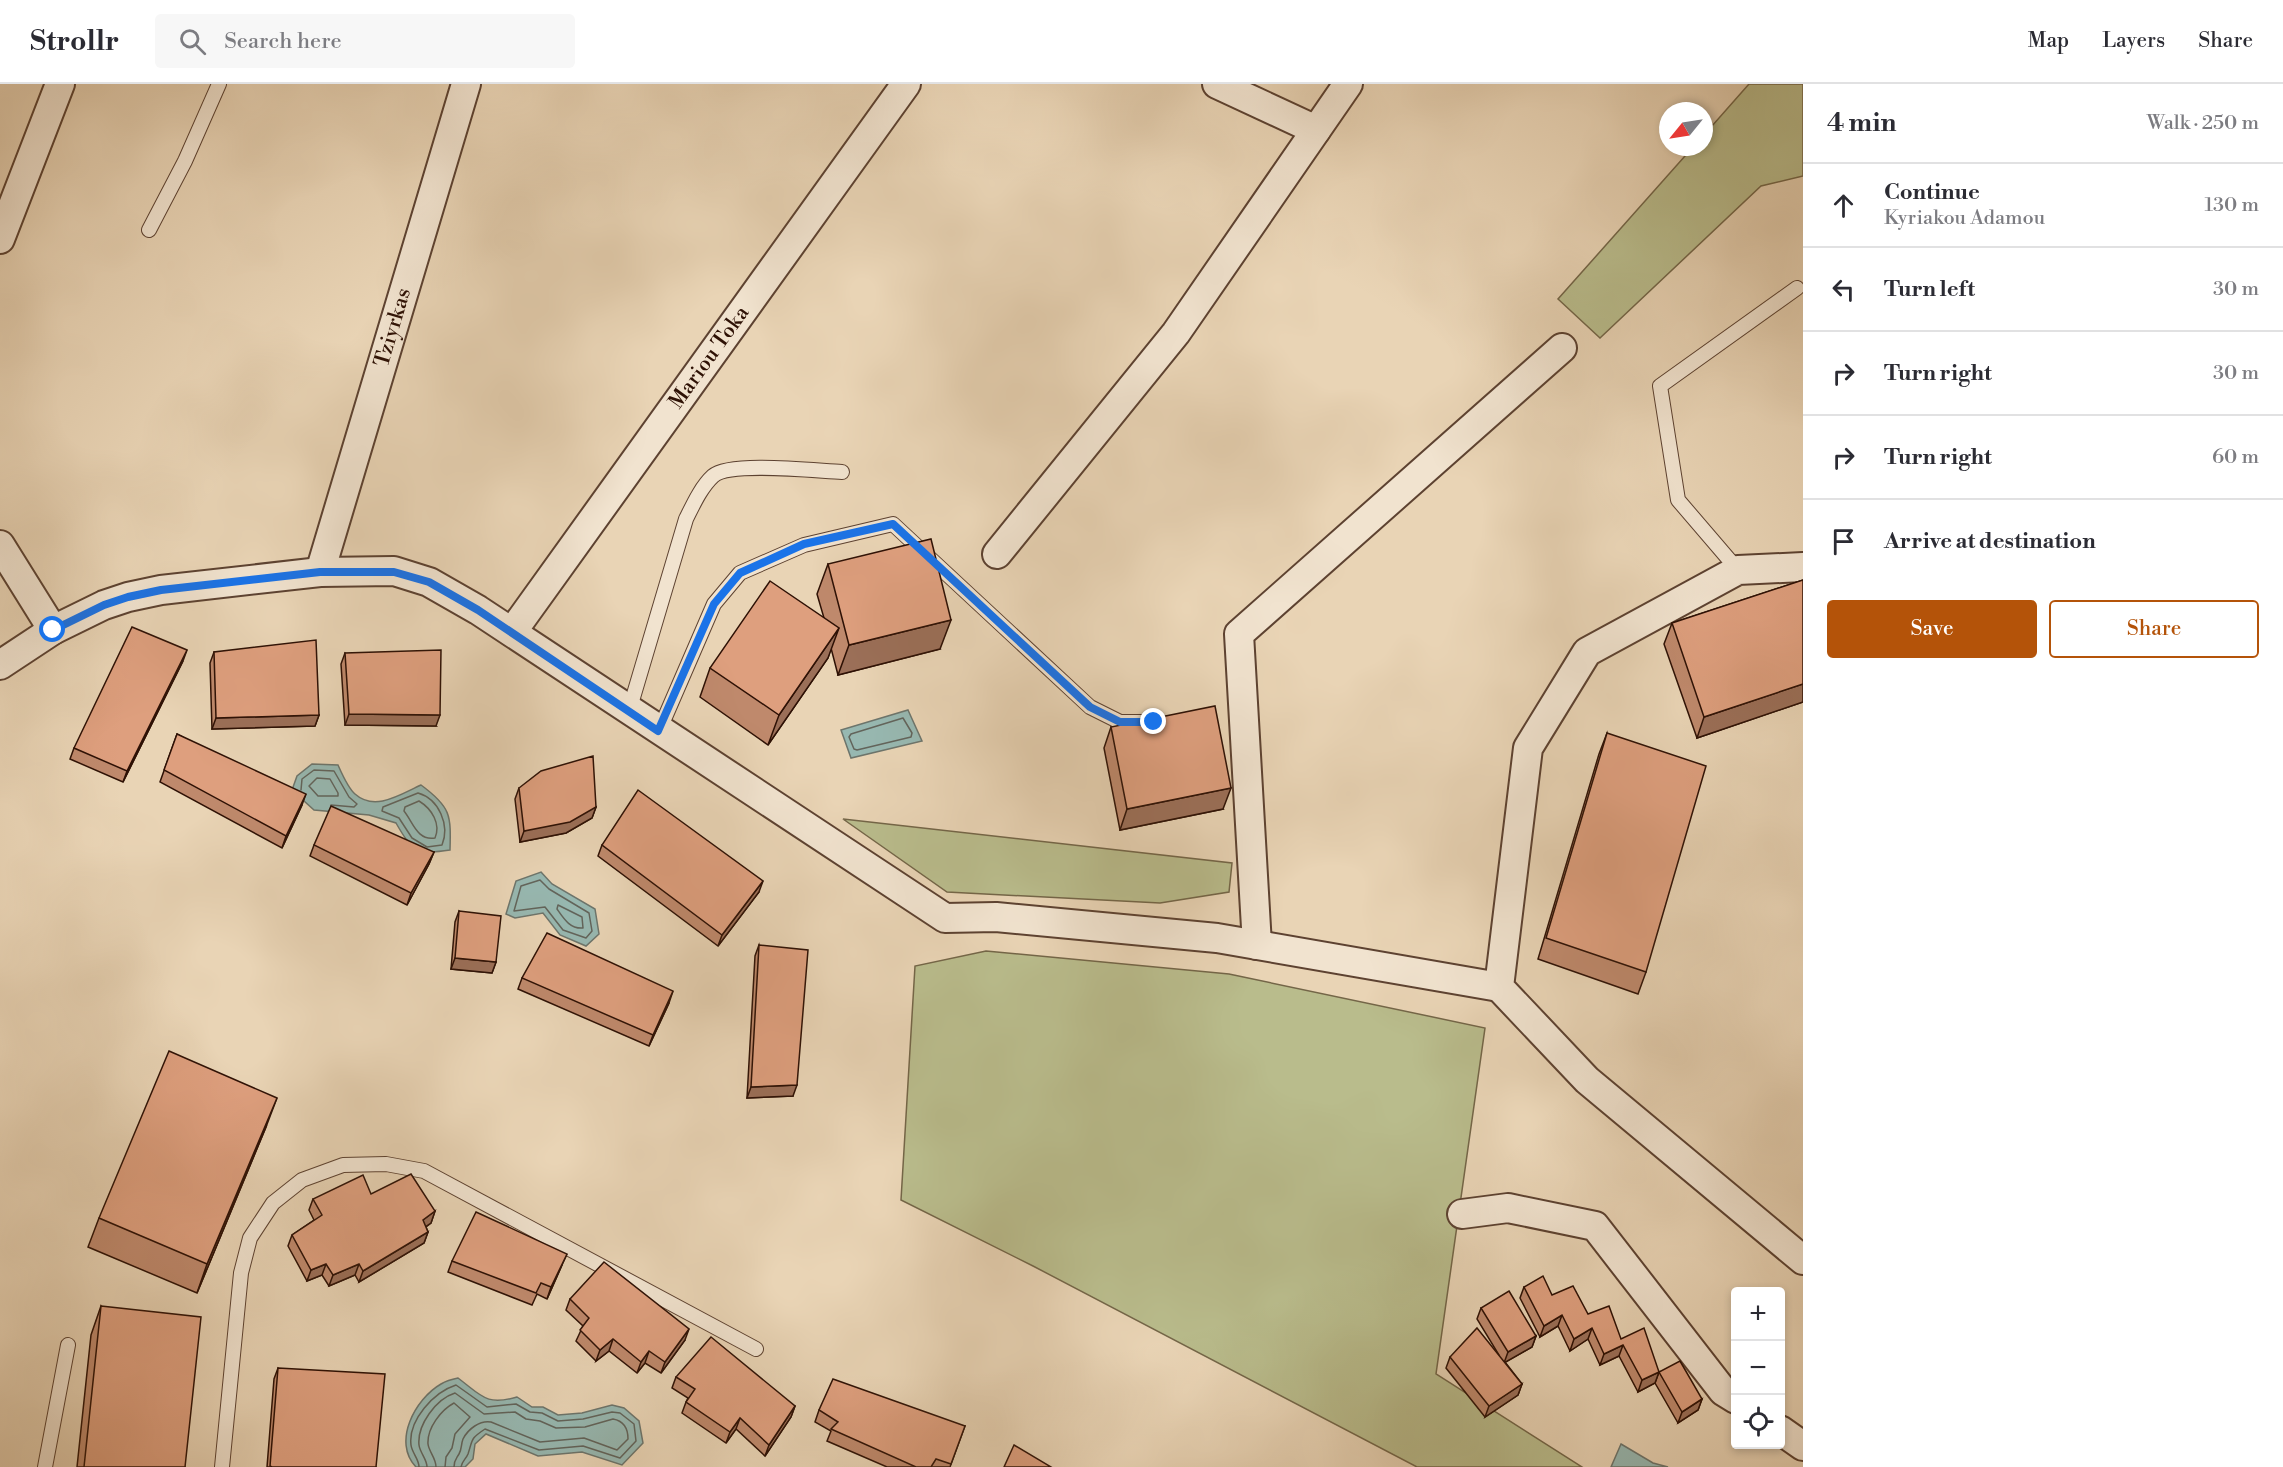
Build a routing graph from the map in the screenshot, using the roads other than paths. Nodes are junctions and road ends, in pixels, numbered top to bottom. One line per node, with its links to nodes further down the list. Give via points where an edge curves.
1 (60, 84): 9 (street)
2 (219, 84): 8 (lane)
3 (466, 84): 17 (street, Tziyrkas)
4 (906, 84): 19 (street, Mariou Toka)
5 (1217, 84): 7 (street)
6 (1348, 84): 7 (street)
7 (1316, 130): 14 (street, via 1176,333)
8 (149, 230)
9 (0, 239)
10 (1797, 288): 16 (lane, via 1660,386 1678,500)
11 (1562, 348): 24 (street, via 1239,634)
12 (842, 472): 21 (lane, via 739,468 714,475 686,519)
13 (0, 545): 18 (street)
14 (997, 554)
15 (1803, 567): 16 (street)
16 (1738, 570): 25 (street, via 1587,652 1528,748)
17 (320, 572): 18 (street, via 128,597); 19 (street, via 394,572 429,582)
18 (53, 630): 20 (street)
19 (512, 632): 21 (street)
20 (0, 665)
21 (629, 711): 23 (street)
22 (1154, 722): 23 (lane, via 1120,722 1090,707 893,524 804,544 740,573 714,604)
23 (658, 731): 24 (street, via 945,918 996,917 1122,927)
24 (1257, 945): 25 (street)
25 (1499, 987): 27 (street, via 1587,1080)
26 (1462, 1214): 30 (street, via 1508,1208 1594,1226 1723,1391)
27 (1803, 1260)
28 (68, 1345): 33 (lane)
29 (756, 1349): 34 (lane, via 424,1171 386,1164 343,1165 302,1180 280,1197 250,1238 241,1273)
30 (1731, 1396)
31 (1785, 1433): 32 (street)
32 (1803, 1446)
33 (45, 1467)
34 (222, 1467)

